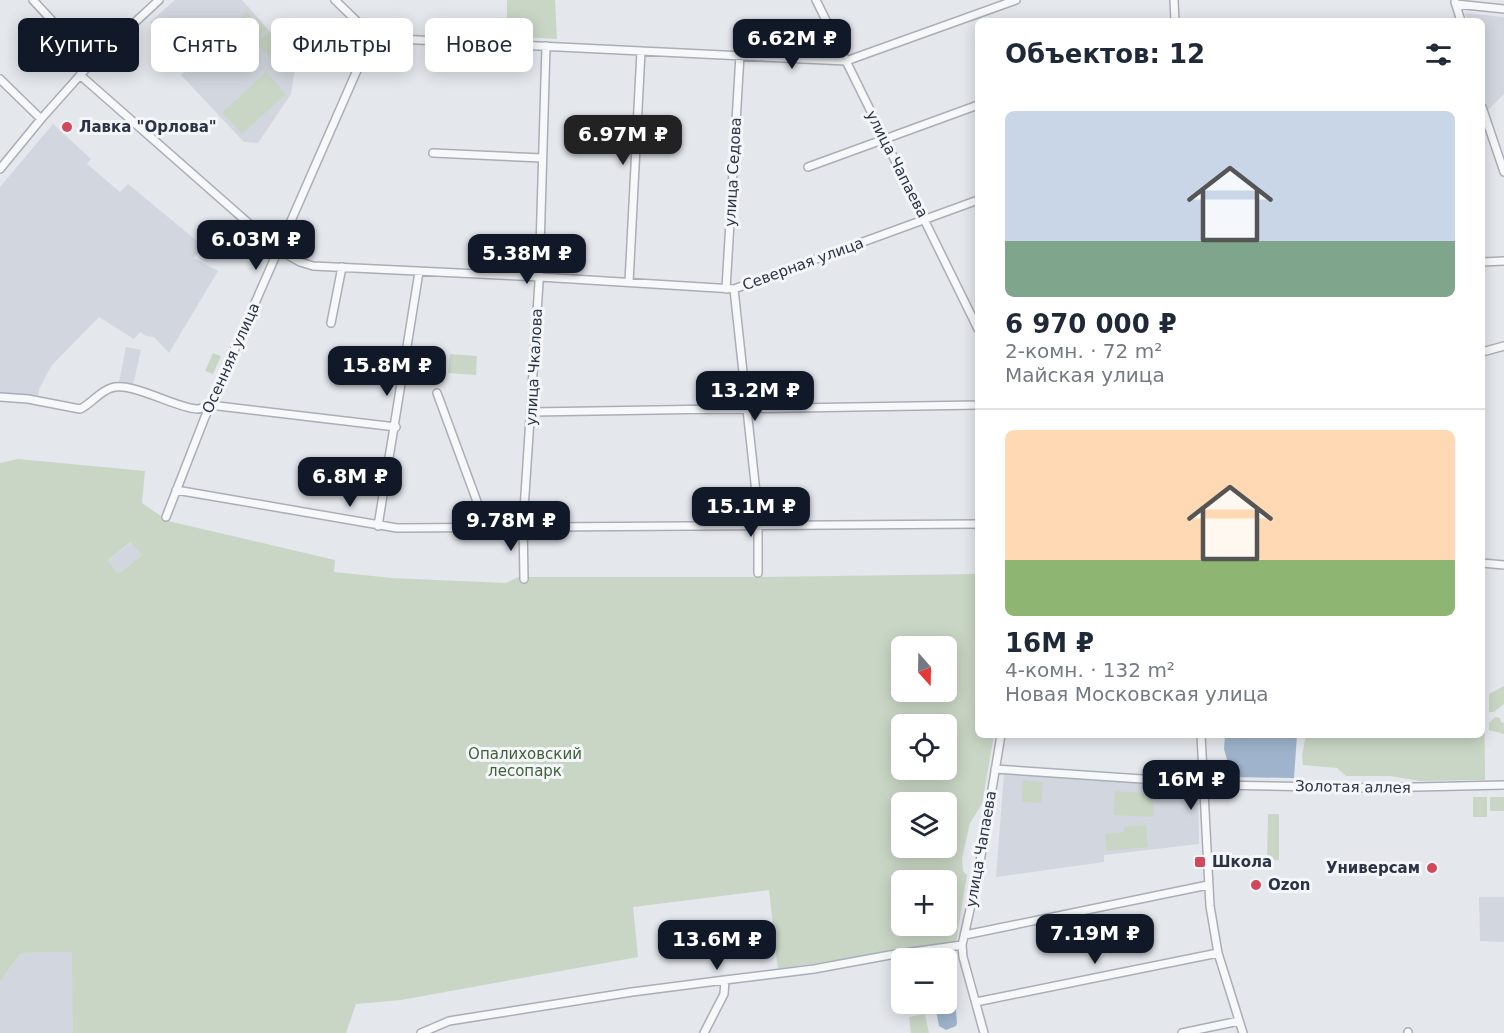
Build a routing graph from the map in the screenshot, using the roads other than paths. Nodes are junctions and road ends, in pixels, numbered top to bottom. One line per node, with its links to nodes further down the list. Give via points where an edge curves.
1 (33, 0): 9 (street)
2 (159, 0): 13 (street)
3 (335, 0): 10 (street)
4 (816, 0): 18 (street, улица Чапаева)
5 (1016, 0): 18 (street)
6 (1174, 0): 11 (street)
7 (1455, 2): 8 (street); 12 (street)
8 (1504, 9)
9 (50, 18)
10 (354, 18)
11 (1175, 18)
12 (1460, 18)
13 (139, 19)
14 (413, 38): 15 (street)
15 (546, 46): 16 (street); 28 (street, улица Чкалова)
16 (641, 51): 17 (street); 40 (street)
17 (740, 55): 18 (street); 41 (street, улица Седова)
18 (846, 60): 26 (street, улица Чапаева)
19 (83, 72): 21 (street)
20 (356, 72): 34 (street, Осенняя улица)
21 (80, 75): 25 (street); 34 (street, Северная улица)
22 (0, 79): 25 (street)
23 (975, 106): 26 (street)
24 (1485, 116): 31 (street)
25 (41, 119): 30 (street)
26 (884, 139): 29 (street); 33 (street, улица Чапаева)
27 (433, 153): 28 (street)
28 (542, 158): 39 (street, улица Чкалова)
29 (808, 167)
30 (0, 169)
31 (1504, 171)
32 (975, 201): 33 (street, Северная улица)
33 (925, 219): 41 (street, Северная улица); 42 (street, улица Чапаева)
34 (279, 250): 37 (street, Северная улица, via 313,266); 48 (street, Осенняя улица)
35 (1504, 261): 36 (street)
36 (1485, 262)
37 (342, 267): 38 (street, Северная улица); 43 (street)
38 (419, 272): 39 (street, Северная улица); 52 (street)
39 (540, 277): 40 (street, Северная улица); 51 (street, улица Чкалова)
40 (629, 282): 41 (street, Северная улица)
41 (730, 289): 50 (street, улица Седова)
42 (974, 312)
43 (331, 323)
44 (1504, 346): 45 (street)
45 (1485, 351)
46 (437, 393): 59 (street)
47 (0, 397): 48 (street, via 80,409 104,391 119,387 198,409)
48 (210, 405): 52 (street); 53 (street, Осенняя улица)
49 (975, 405): 50 (street)
50 (747, 410): 51 (street); 57 (street, улица Седова)
51 (532, 412): 56 (street, улица Чкалова)
52 (396, 427): 58 (street)
53 (176, 490): 54 (street, Осенняя улица); 58 (street)
54 (166, 517)
55 (975, 524): 57 (street)
56 (523, 525): 57 (street); 59 (street); 63 (street, улица Чкалова)
57 (758, 525): 62 (street, улица Седова)
58 (378, 526): 59 (street)
59 (486, 526)
60 (1485, 563): 61 (street)
61 (1504, 565)
62 (758, 573)
63 (524, 579)
64 (1000, 738): 66 (street, улица Чапаева)
65 (1201, 738): 67 (street)
66 (995, 769): 67 (street, Золотая аллея); 70 (street, улица Чапаева)
67 (1202, 783): 68 (street, Золотая аллея, via 1373,788); 69 (street)
68 (1504, 785)
69 (1208, 885): 70 (street); 72 (street)
70 (965, 935): 71 (street, улица Чапаева)
71 (962, 945): 73 (street); 74 (street, улица Чапаева)
72 (1218, 953): 74 (street); 75 (street)
73 (725, 980): 76 (street, via 449,1021); 77 (street, via 724,994)
74 (976, 1002): 78 (street, улица Чапаева)
75 (1239, 1021): 79 (street); 80 (street)
76 (421, 1033)
77 (704, 1033)
78 (984, 1033)
79 (1182, 1033)
80 (1243, 1033)

